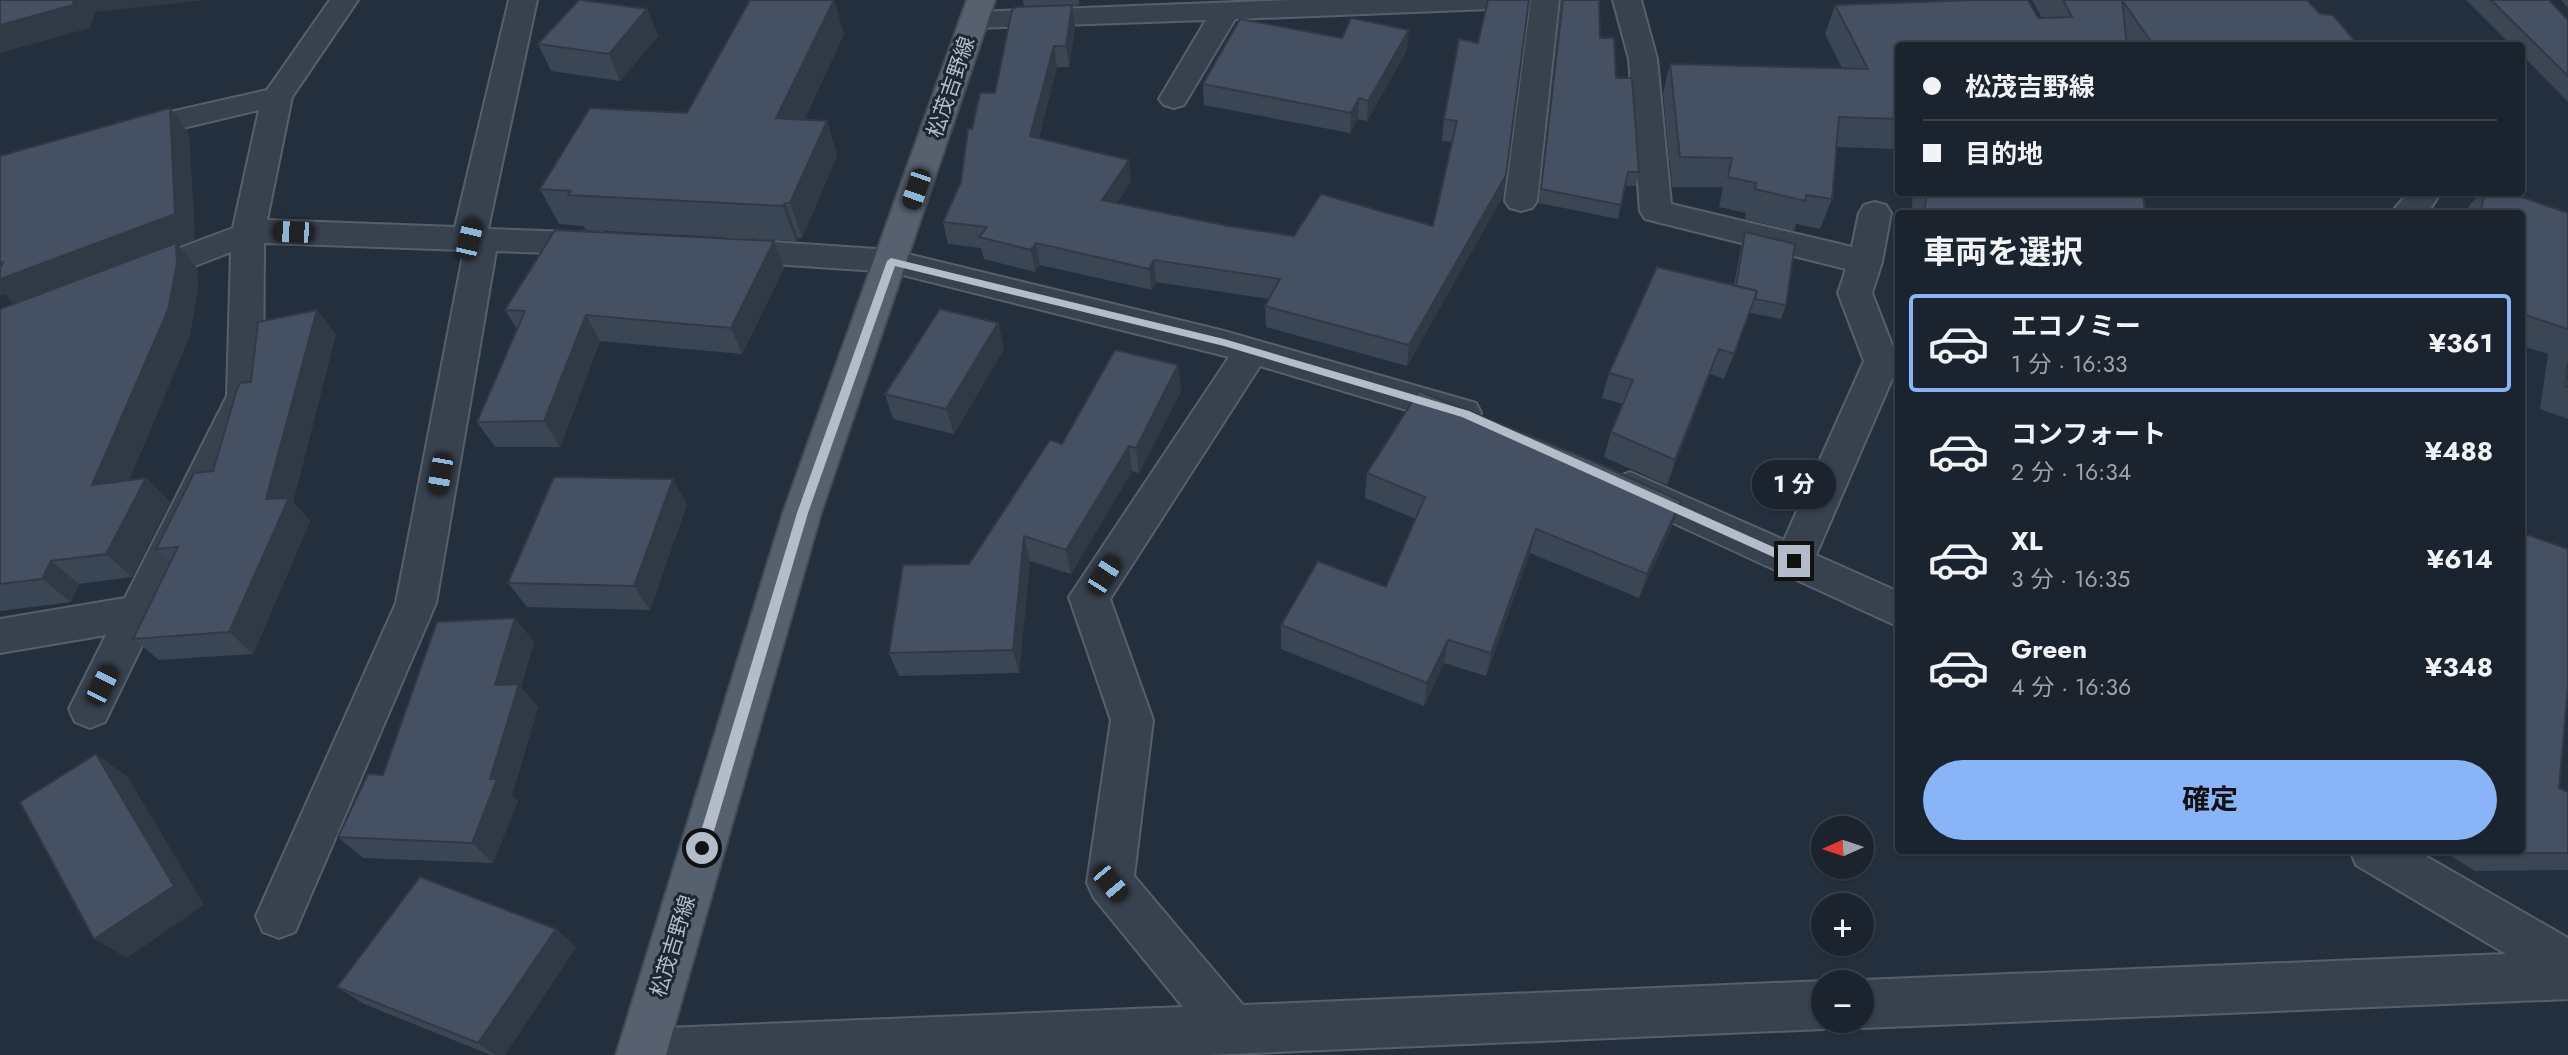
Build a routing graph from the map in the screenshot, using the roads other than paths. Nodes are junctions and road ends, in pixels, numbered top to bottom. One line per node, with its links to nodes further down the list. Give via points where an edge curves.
1 (344, 0): 8 (street)
2 (523, 0): 16 (street)
3 (1515, 0): 7 (street)
4 (1545, 0): 12 (street)
5 (1627, 0): 20 (street, via 1643,59 1656,211)
6 (978, 10): 7 (street); 19 (main road, 松茂吉野線)
7 (1226, 10): 9 (street)
8 (277, 97): 10 (street); 15 (street)
9 (1174, 99)
10 (99, 137)
11 (2423, 196): 13 (street)
12 (1521, 201)
13 (2411, 210)
14 (1875, 213): 20 (street)
15 (248, 236): 16 (street, via 268,231); 21 (street); 28 (street, via 245,396)
16 (475, 239): 17 (street); 32 (street, via 416,603)
17 (628, 245)
18 (694, 248): 19 (street)
19 (891, 261): 23 (street); 39 (main road, 松茂吉野線, via 802,513)
20 (1865, 262): 22 (street, via 1855,293)
21 (114, 285)
22 (1888, 348): 26 (street)
23 (1252, 351): 24 (street); 37 (street, via 1089,597 1132,720 1110,883)
24 (1490, 425)
25 (1604, 476): 26 (street)
26 (1794, 561): 27 (street)
27 (1895, 608)
28 (137, 613): 29 (street); 30 (street)
29 (0, 636)
30 (90, 709)
31 (2379, 854): 33 (street)
32 (279, 916)
33 (2568, 964)
34 (2568, 975): 35 (street)
35 (1874, 1004)
36 (1811, 1007): 38 (street)
37 (1233, 1030): 38 (street); 39 (street)
38 (1306, 1041)
39 (641, 1055)

